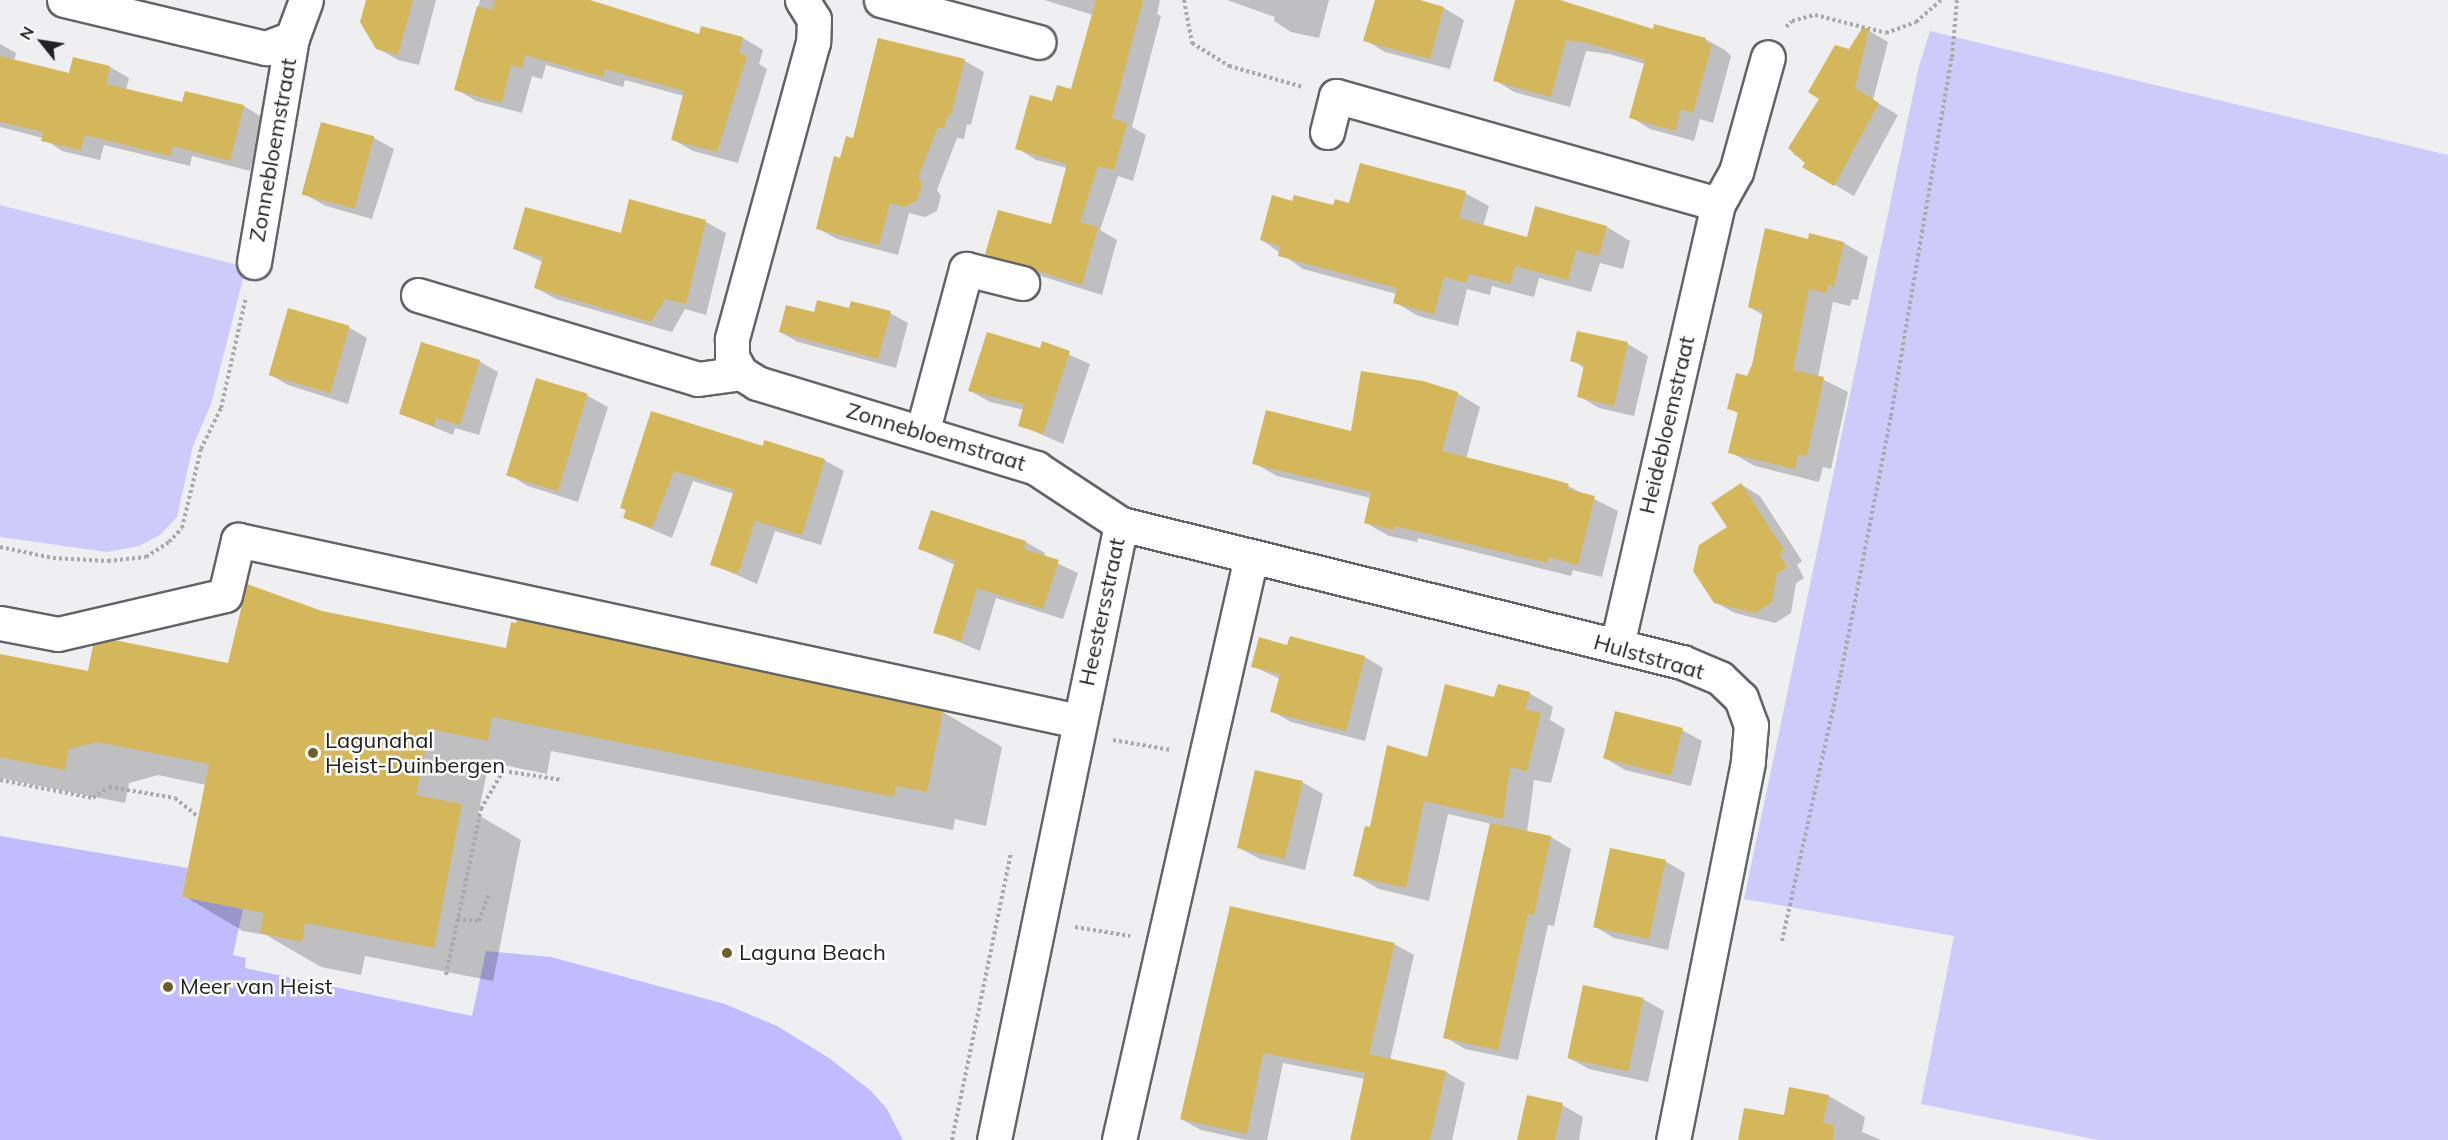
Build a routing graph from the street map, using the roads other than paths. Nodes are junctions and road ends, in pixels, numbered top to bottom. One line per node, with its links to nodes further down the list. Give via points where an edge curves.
1 (64, 0): 5 (street, Zonnebloemstraat, via 244,45 266,48)
2 (306, 0): 5 (street, Zonnebloemstraat)
3 (880, 0): 6 (street)
4 (809, 1): 13 (street, via 814,19 813,42 732,339 732,357)
5 (292, 38): 10 (street, Zonnebloemstraat)
6 (1040, 42)
7 (1768, 57): 9 (street, Heidebloemstraat, via 1736,172)
8 (1327, 132): 9 (street, via 1336,96)
9 (1718, 204): 18 (street, Heidebloemstraat)
10 (254, 262)
11 (1022, 284): 14 (street, via 966,269)
12 (418, 295): 13 (street, via 698,379)
13 (741, 373): 14 (street, Zonnebloemstraat, via 757,383)
14 (922, 433): 15 (street, Zonnebloemstraat, via 1036,468)
15 (1121, 524): 16 (street, Heestersstraat); 19 (street, Heestersstraat)
16 (1251, 557): 18 (street, Hulststraat); 21 (street)
17 (0, 623): 19 (street, via 58,634 225,595 238,540)
18 (1617, 646): 22 (street, Hulststraat, via 1682,662 1720,678 1741,698 1751,725 1748,762)
19 (1078, 728): 20 (street, Heestersstraat)
20 (1001, 1139)
21 (1119, 1140)
22 (1673, 1140)

